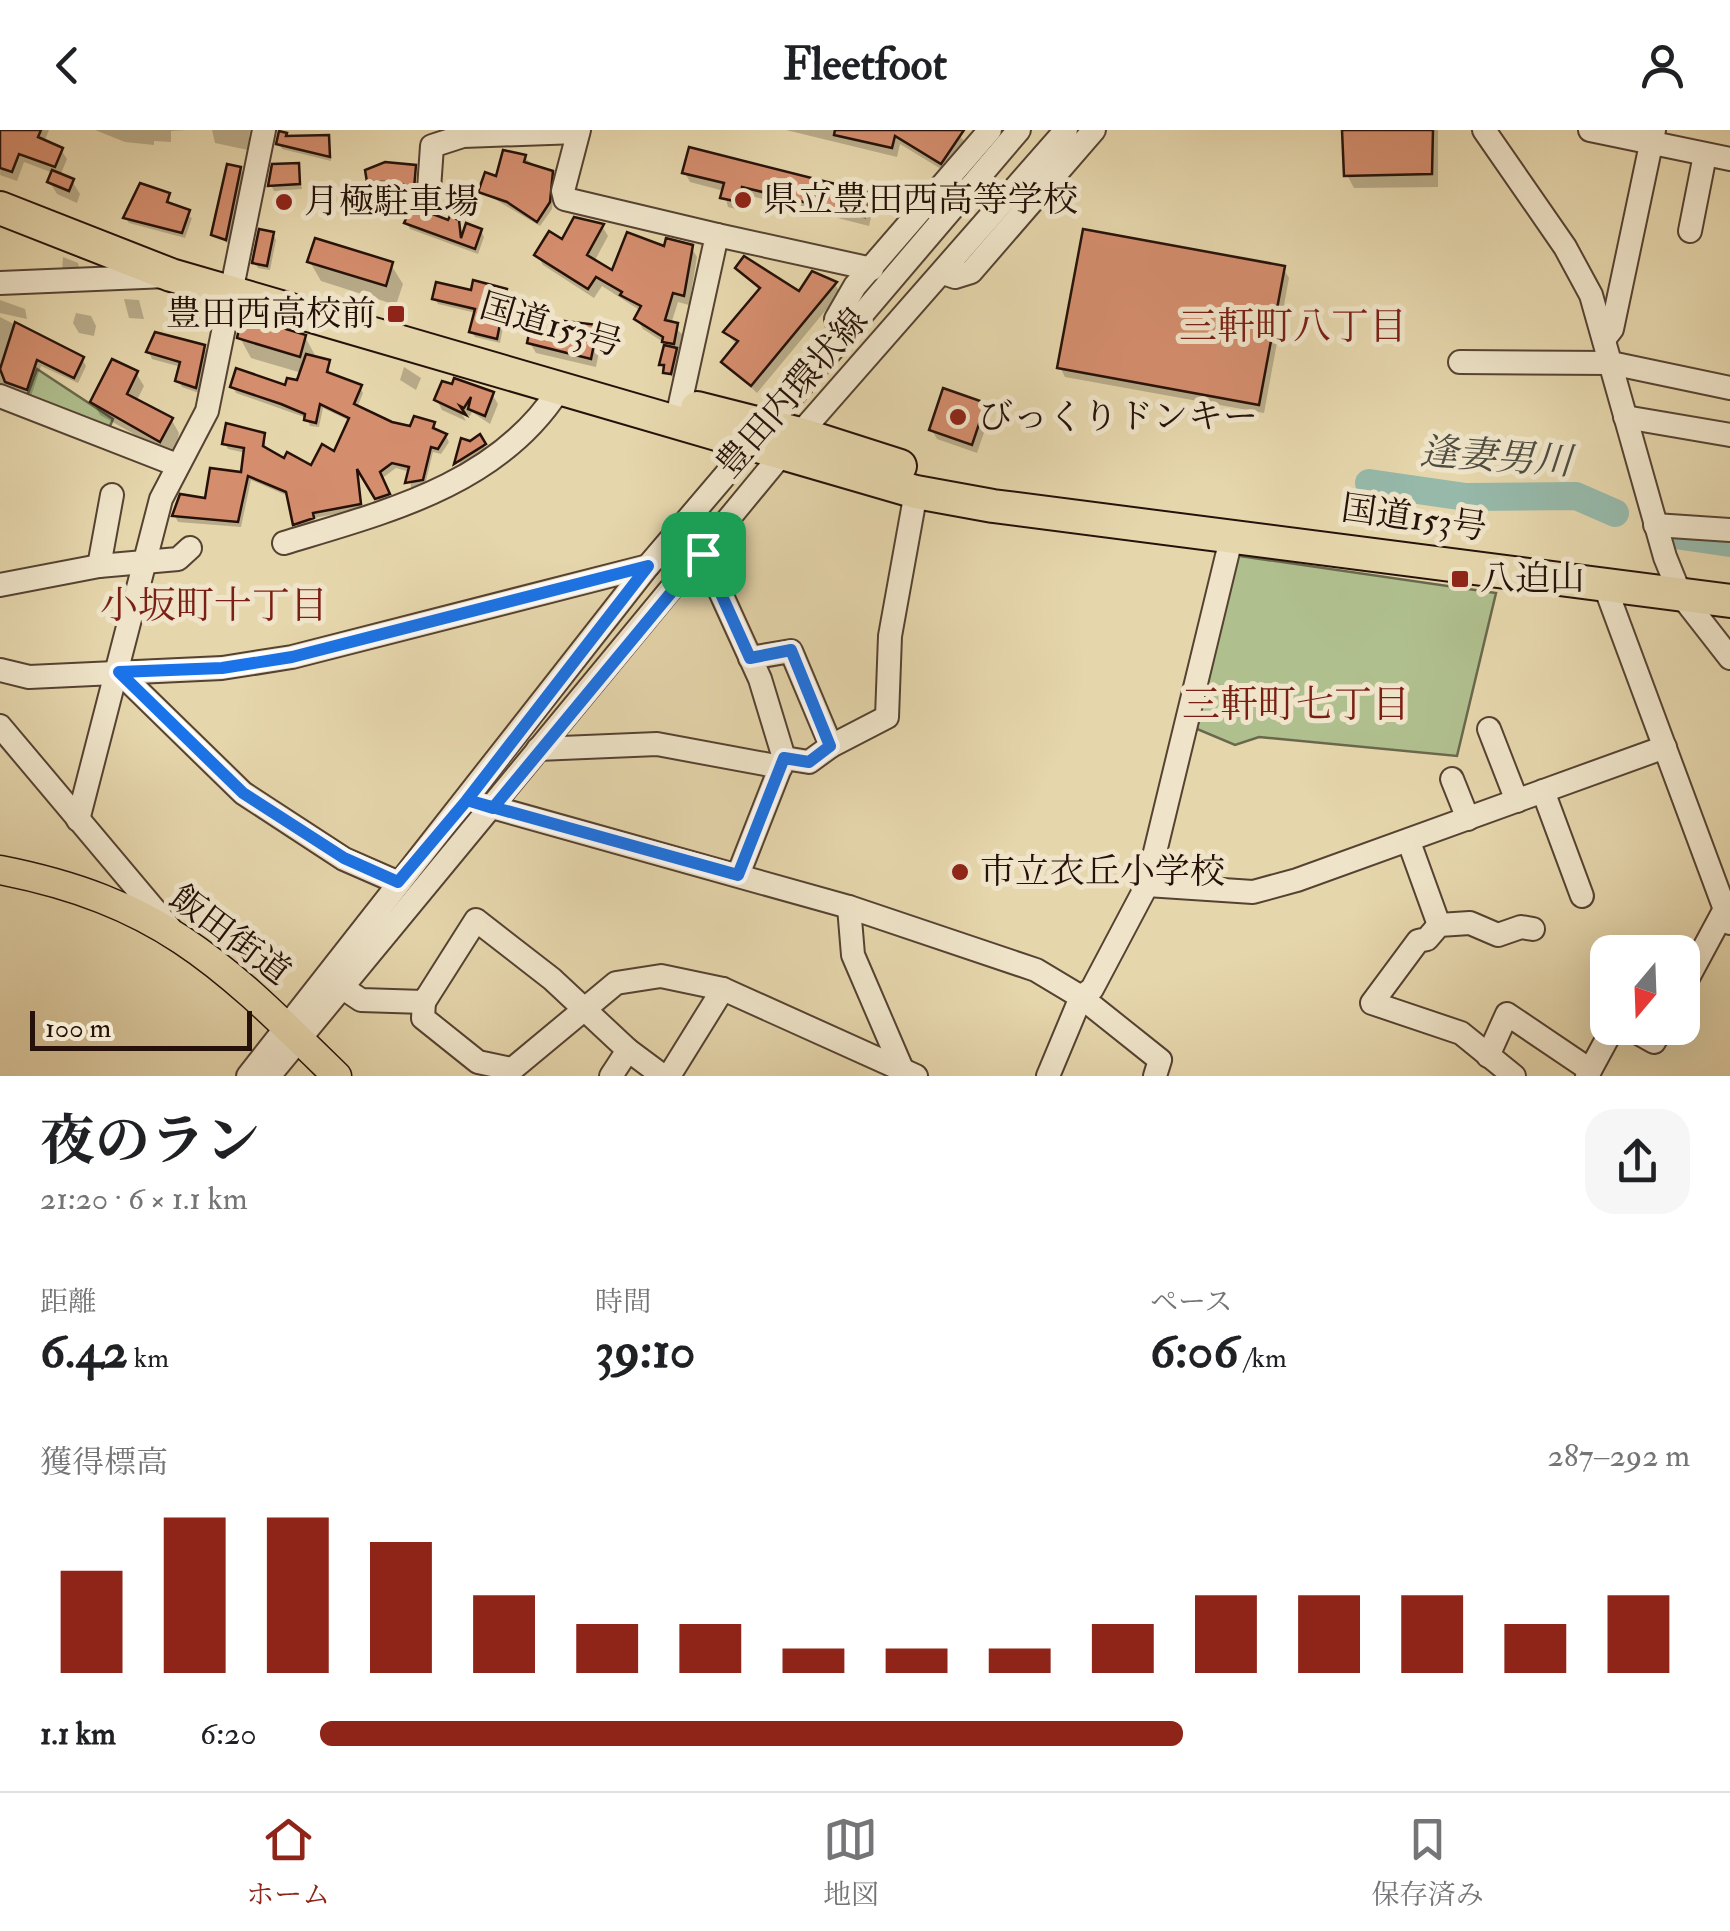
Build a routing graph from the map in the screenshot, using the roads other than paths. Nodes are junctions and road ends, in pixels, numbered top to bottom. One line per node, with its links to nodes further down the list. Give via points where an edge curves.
1 (264, 130): 25 (street)
2 (990, 130): 20 (street)
3 (1020, 130): 26 (street, 豊田内環状線)
4 (1066, 130): 21 (street, 豊田内環状線)
5 (1094, 130): 21 (street, via 971,272)
6 (1484, 130): 27 (street, via 1580,270)
7 (1590, 130): 11 (street)
8 (578, 131): 10 (street); 18 (street, via 565,198)
9 (510, 132): 10 (street); 15 (street, via 432,146)
10 (537, 132)
11 (1652, 137): 12 (street); 27 (street, via 1612,330)
12 (1701, 146): 13 (street); 17 (street)
13 (1730, 159)
14 (0, 187): 25 (highway, 国道153号)
15 (429, 189)
16 (0, 208): 19 (highway, 国道153号)
17 (1690, 231)
18 (717, 235): 20 (street); 33 (street)
19 (106, 248): 22 (highway, 国道153号); 23 (street)
20 (872, 269): 26 (street, via 836,319)
21 (943, 273): 37 (street, 豊田内環状線)
22 (171, 276): 23 (street); 25 (highway, 国道153号)
23 (94, 281): 24 (street)
24 (0, 283)
25 (232, 284): 31 (highway, 国道153号); 33 (highway, 国道153号); 38 (street, via 207,411)
26 (840, 337): 36 (street, 豊田内環状線)
27 (1604, 338): 29 (street)
28 (1460, 362): 29 (street)
29 (1612, 363): 30 (street); 34 (street)
30 (1730, 388)
31 (558, 391): 36 (highway, 国道153号); 45 (street, via 509,450 466,476 409,504)
32 (0, 396): 38 (street)
33 (680, 404): 36 (highway, 国道153号)
34 (1625, 417): 35 (street); 42 (street)
35 (1730, 435)
36 (756, 436): 37 (highway, 国道153号); 50 (street, 豊田内環状線)
37 (791, 444): 39 (highway, 国道153号); 41 (highway, 国道153号, via 1060,502); 47 (street, 豊田内環状線)
38 (177, 466): 48 (street)
39 (916, 492): 41 (highway, 国道153号); 61 (street, via 890,636 887,717)
40 (112, 495): 49 (street)
41 (1087, 516): 44 (highway, 国道153号)
42 (1655, 526): 43 (street); 53 (street)
43 (1730, 530)
44 (1232, 534): 51 (highway, 国道153号); 76 (street)
45 (284, 543)
46 (190, 548): 48 (street, via 178,559)
47 (703, 554): 55 (street); 63 (street, 豊田内環状線)
48 (146, 561): 49 (street); 58 (street)
49 (99, 566): 52 (street)
50 (648, 566): 58 (street, via 292,657); 67 (street, 豊田内環状線)
51 (1604, 584): 53 (highway, 国道153号); 62 (street)
52 (0, 585)
53 (1680, 594): 54 (highway, 国道153号); 56 (street)
54 (1730, 601)
55 (750, 658): 61 (street, via 791,650); 64 (street)
56 (1730, 658)
57 (0, 670): 58 (street, via 30,677)
58 (119, 672): 71 (street); 75 (street, via 243,793 344,858)
59 (0, 726): 71 (street)
60 (1489, 729): 68 (street)
61 (830, 746): 64 (street, via 809,762)
62 (1665, 746): 66 (street); 79 (street)
63 (538, 749): 64 (street, via 657,744); 69 (street, 豊田内環状線)
64 (782, 763): 74 (street)
65 (1452, 779): 70 (street)
66 (1543, 791): 68 (street); 77 (street)
67 (467, 800): 69 (street); 75 (street, 豊田内環状線)
68 (1516, 802): 70 (street)
69 (493, 808): 74 (street); 84 (street, 豊田内環状線)
70 (1468, 819): 72 (street)
71 (78, 820): 81 (street)
72 (1409, 842): 76 (street, via 1253,892); 80 (street)
73 (0, 870): 81 (main road, 飯田街道, via 76,888)
74 (738, 875): 78 (street)
75 (398, 882): 89 (street, 豊田内環状線)
76 (1147, 884): 86 (street)
77 (1582, 896)
78 (849, 907): 86 (street, via 1036,970); 94 (street, via 853,955)
79 (1728, 916): 83 (street)
80 (1439, 925): 82 (street, via 1470,923 1498,934); 92 (street, via 1418,942 1372,1004 1461,1034)
81 (170, 928): 89 (main road, 飯田街道)
82 (1532, 929)
83 (1700, 960)
84 (340, 986): 87 (street, via 361,1000); 89 (street, 豊田内環状線)
85 (723, 989): 88 (street, via 662,976 616,983); 94 (street); 100 (street)
86 (1082, 997): 101 (street); 102 (street, via 1160,1060)
87 (424, 1002): 88 (street, via 476,920 552,979); 93 (street, via 423,1018 478,1062)
88 (579, 1009): 91 (street); 93 (street)
89 (293, 1033): 96 (street, 豊田内環状線); 97 (street, 豊田内環状線); 98 (main road, 飯田街道)
90 (1604, 1045): 95 (street)
91 (628, 1050): 99 (street); 100 (street)
92 (1488, 1056): 95 (street, via 1507,1014); 103 (street)
93 (508, 1073)
94 (909, 1073)
95 (1588, 1073)
96 (248, 1076)
97 (270, 1076)
98 (337, 1076)
99 (612, 1076)
100 (666, 1076)
101 (1048, 1076)
102 (1156, 1076)
103 (1514, 1076)

